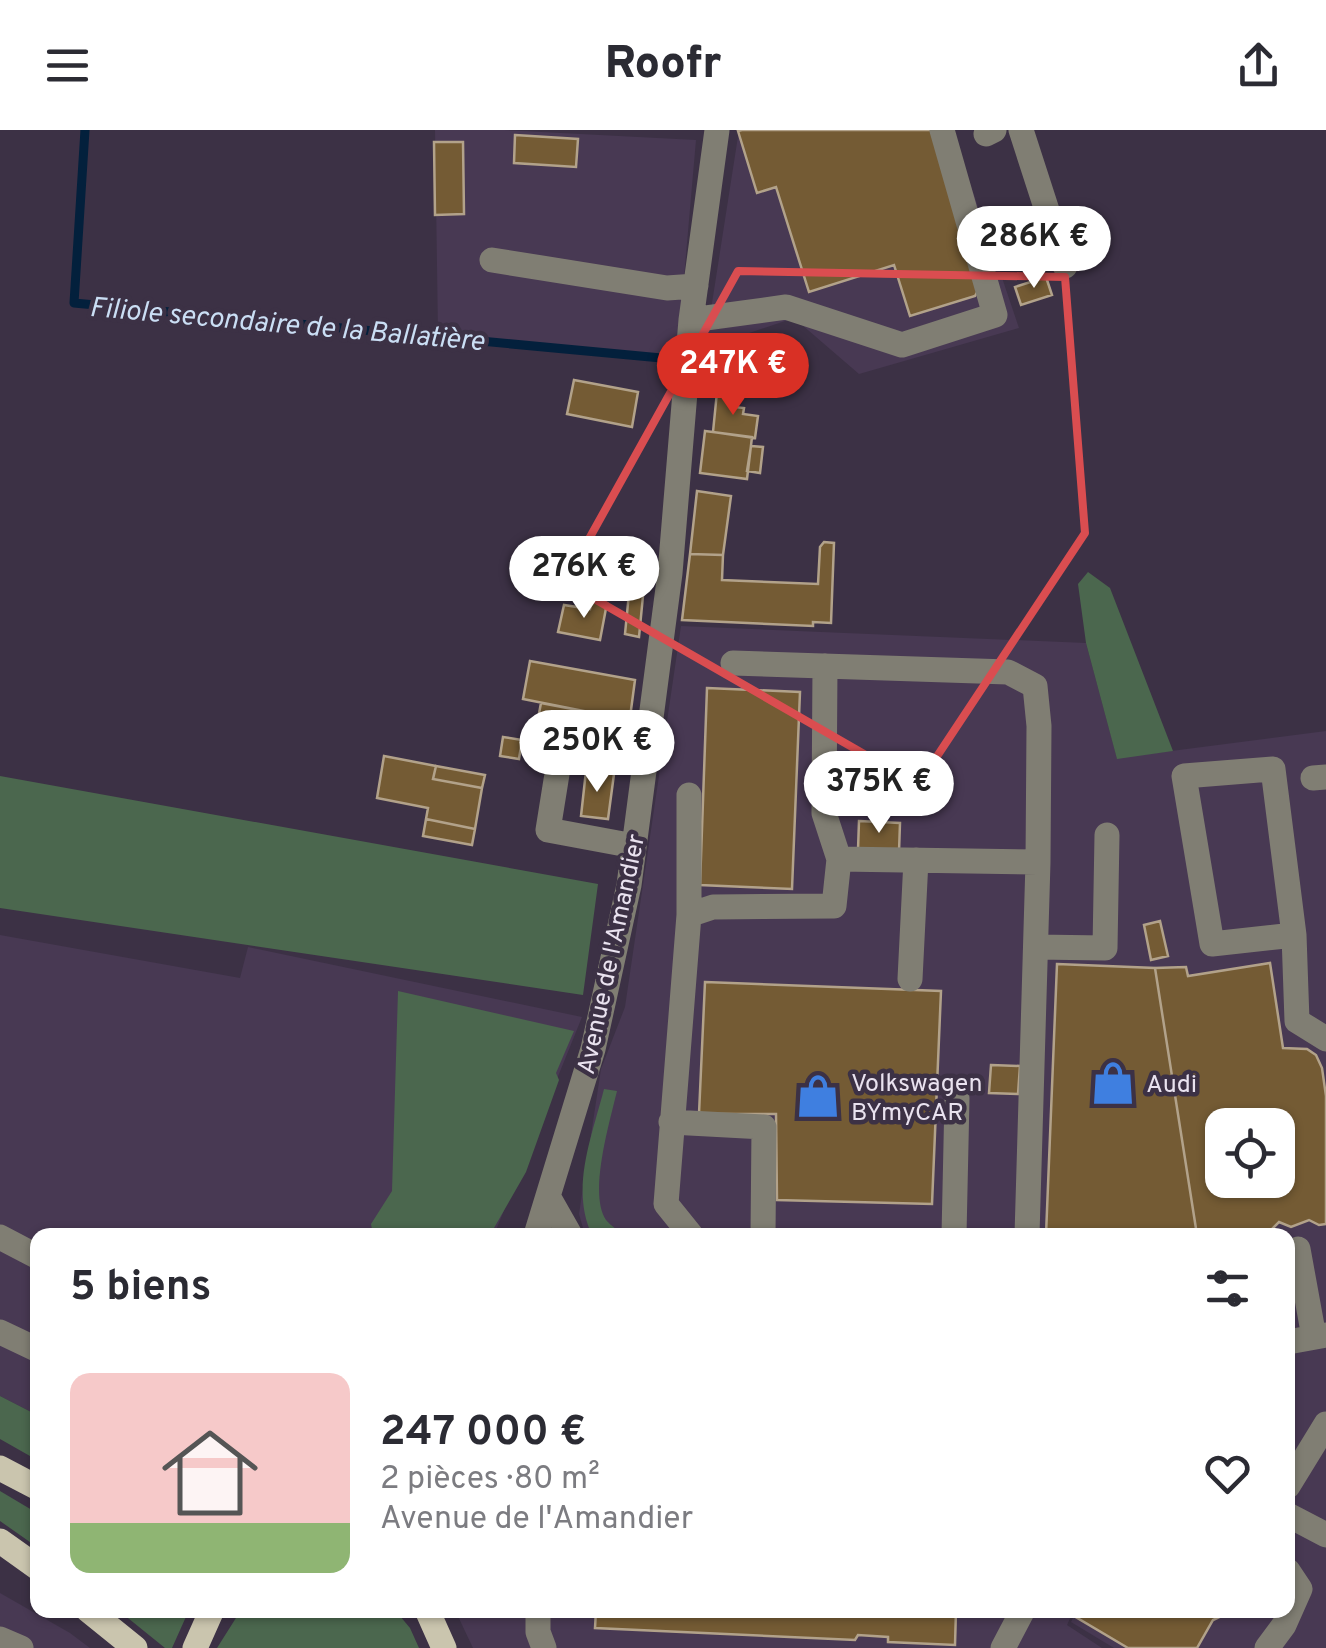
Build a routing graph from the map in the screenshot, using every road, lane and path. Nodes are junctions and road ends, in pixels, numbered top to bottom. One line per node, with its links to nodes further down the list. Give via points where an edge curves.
1 (717, 130): 6 (street, Avenue de l'Amandier)
2 (942, 130): 7 (street, via 995,314 902,345 786,307)
3 (1021, 130): 5 (street)
4 (492, 260): 6 (street, via 667,288)
5 (1065, 266)
6 (696, 286): 7 (street, Avenue de l'Amandier)
7 (691, 320): 13 (street, Avenue de l'Amandier, via 670,573)
8 (733, 663): 9 (street)
9 (826, 666): 14 (street, via 824,812); 16 (street, via 1008,672 1034,686)
10 (556, 774): 13 (street, via 548,830)
11 (690, 795): 17 (street)
12 (1107, 835): 19 (street, via 1105,948)
13 (634, 846): 24 (street, Avenue de l'Amandier, via 593,1049)
14 (839, 860): 15 (street); 17 (street, via 834,906 713,907)
15 (916, 860): 16 (street); 20 (street)
16 (1038, 862): 19 (street)
17 (689, 915): 23 (street)
18 (1294, 935): 18 (street, via 1273,769 1184,776 1212,944); 21 (street, via 1297,1020)
19 (1036, 948): 30 (street)
20 (910, 979)
21 (1326, 1039)
22 (957, 1098): 29 (street)
23 (670, 1122): 27 (street, via 666,1204); 28 (street, via 764,1128)
24 (549, 1198): 25 (street, Avenue de l'Amandier); 26 (street)
25 (538, 1228)
26 (566, 1228)
27 (685, 1228)
28 (764, 1228)
29 (954, 1228)
30 (1027, 1228)
31 (0, 1237): 33 (street)
32 (1298, 1249): 35 (street)
33 (30, 1252)
34 (0, 1332): 37 (street)
35 (1320, 1336): 36 (street)
36 (1295, 1341)
37 (30, 1346)
38 (1326, 1424): 40 (street)
39 (0, 1468): 41 (main road)
40 (1295, 1475)
41 (30, 1484)
42 (1295, 1518): 43 (street)
43 (1326, 1536)
44 (0, 1541): 45 (main road)
45 (30, 1562)
46 (98, 1618): 54 (main road)
47 (208, 1618): 55 (main road)
48 (432, 1618): 56 (main road)
49 (538, 1618): 57 (street)
50 (1013, 1618): 58 (street)
51 (1287, 1618): 59 (street)
52 (0, 1639): 53 (street)
53 (21, 1648)
54 (135, 1648)
55 (194, 1648)
56 (444, 1648)
57 (544, 1648)
58 (1002, 1648)
59 (1267, 1648)

